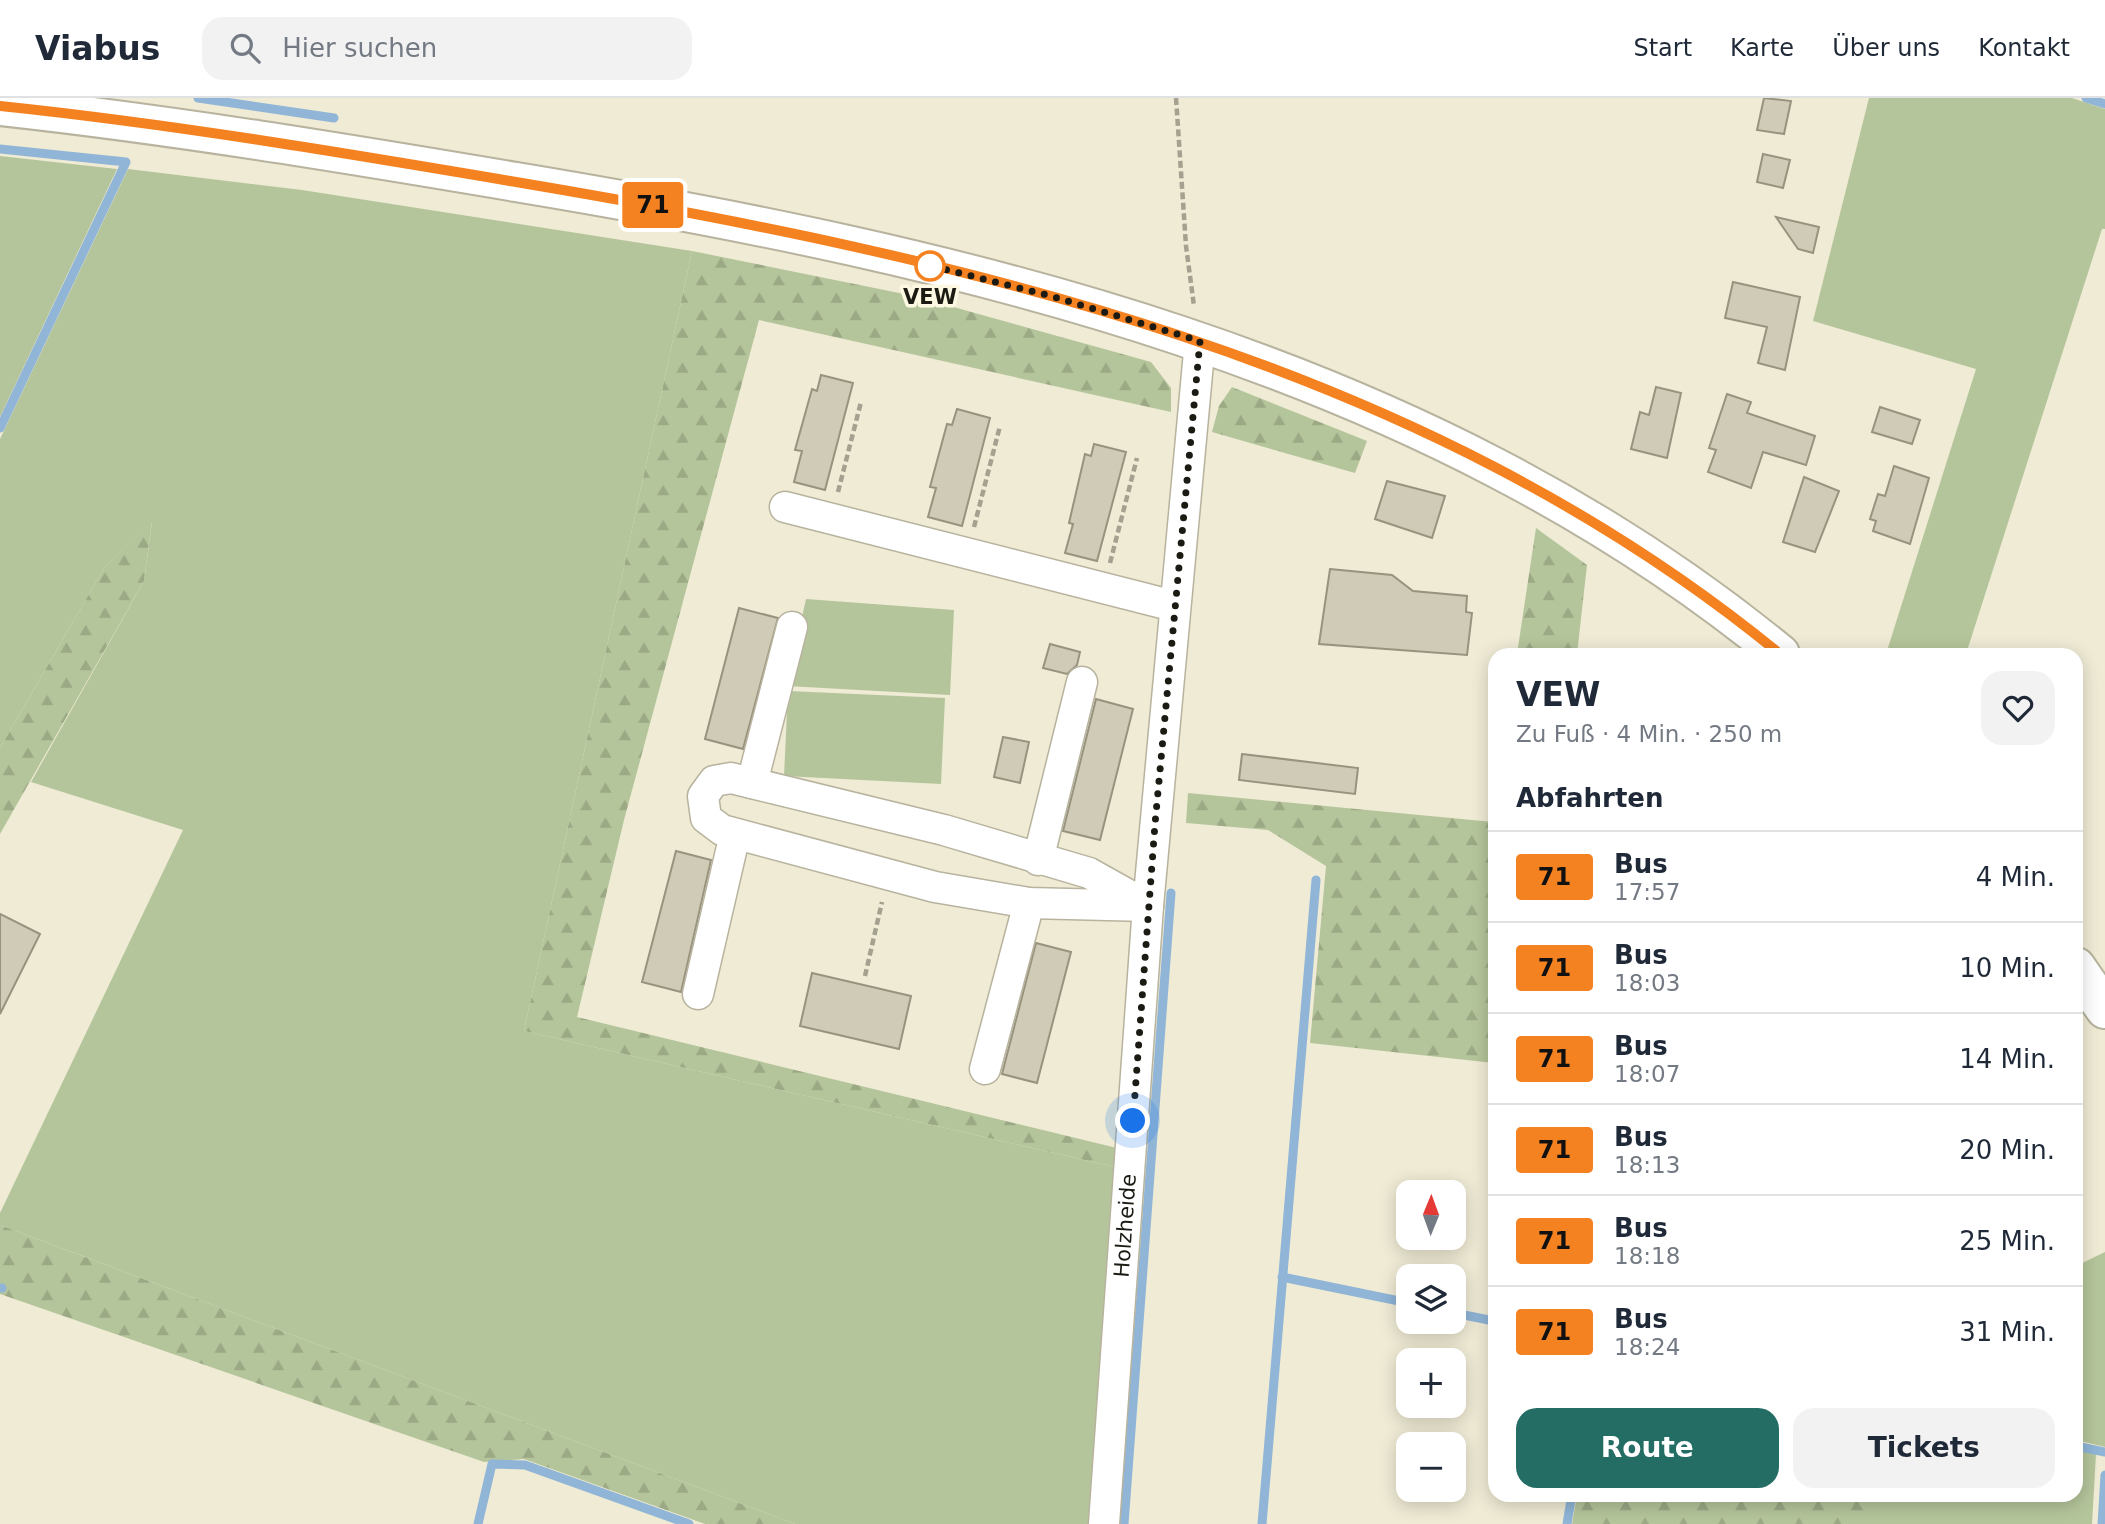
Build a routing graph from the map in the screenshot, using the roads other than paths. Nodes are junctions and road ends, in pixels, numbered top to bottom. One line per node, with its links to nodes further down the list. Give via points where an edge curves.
1 (0, 106): 2 (main road, via 156,123 665,207 986,280)
2 (1200, 341): 4 (street, Holzheide); 6 (main road, via 1409,423 1511,476 1621,540)
3 (785, 507): 4 (street)
4 (1174, 606): 12 (street, Holzheide)
5 (792, 627): 8 (street)
6 (1772, 648)
7 (1082, 682): 10 (street)
8 (752, 783): 9 (street, via 731,778 714,781 703,796 706,818); 10 (street, via 944,830)
9 (736, 834): 11 (street, via 934,887); 14 (street)
10 (1038, 860): 12 (street, via 1090,873)
11 (1029, 903): 12 (street); 16 (street)
12 (1148, 906): 17 (street, Holzheide)
13 (2083, 977): 15 (main road)
14 (698, 994)
15 (2105, 1009)
16 (985, 1069)
17 (1104, 1524)

